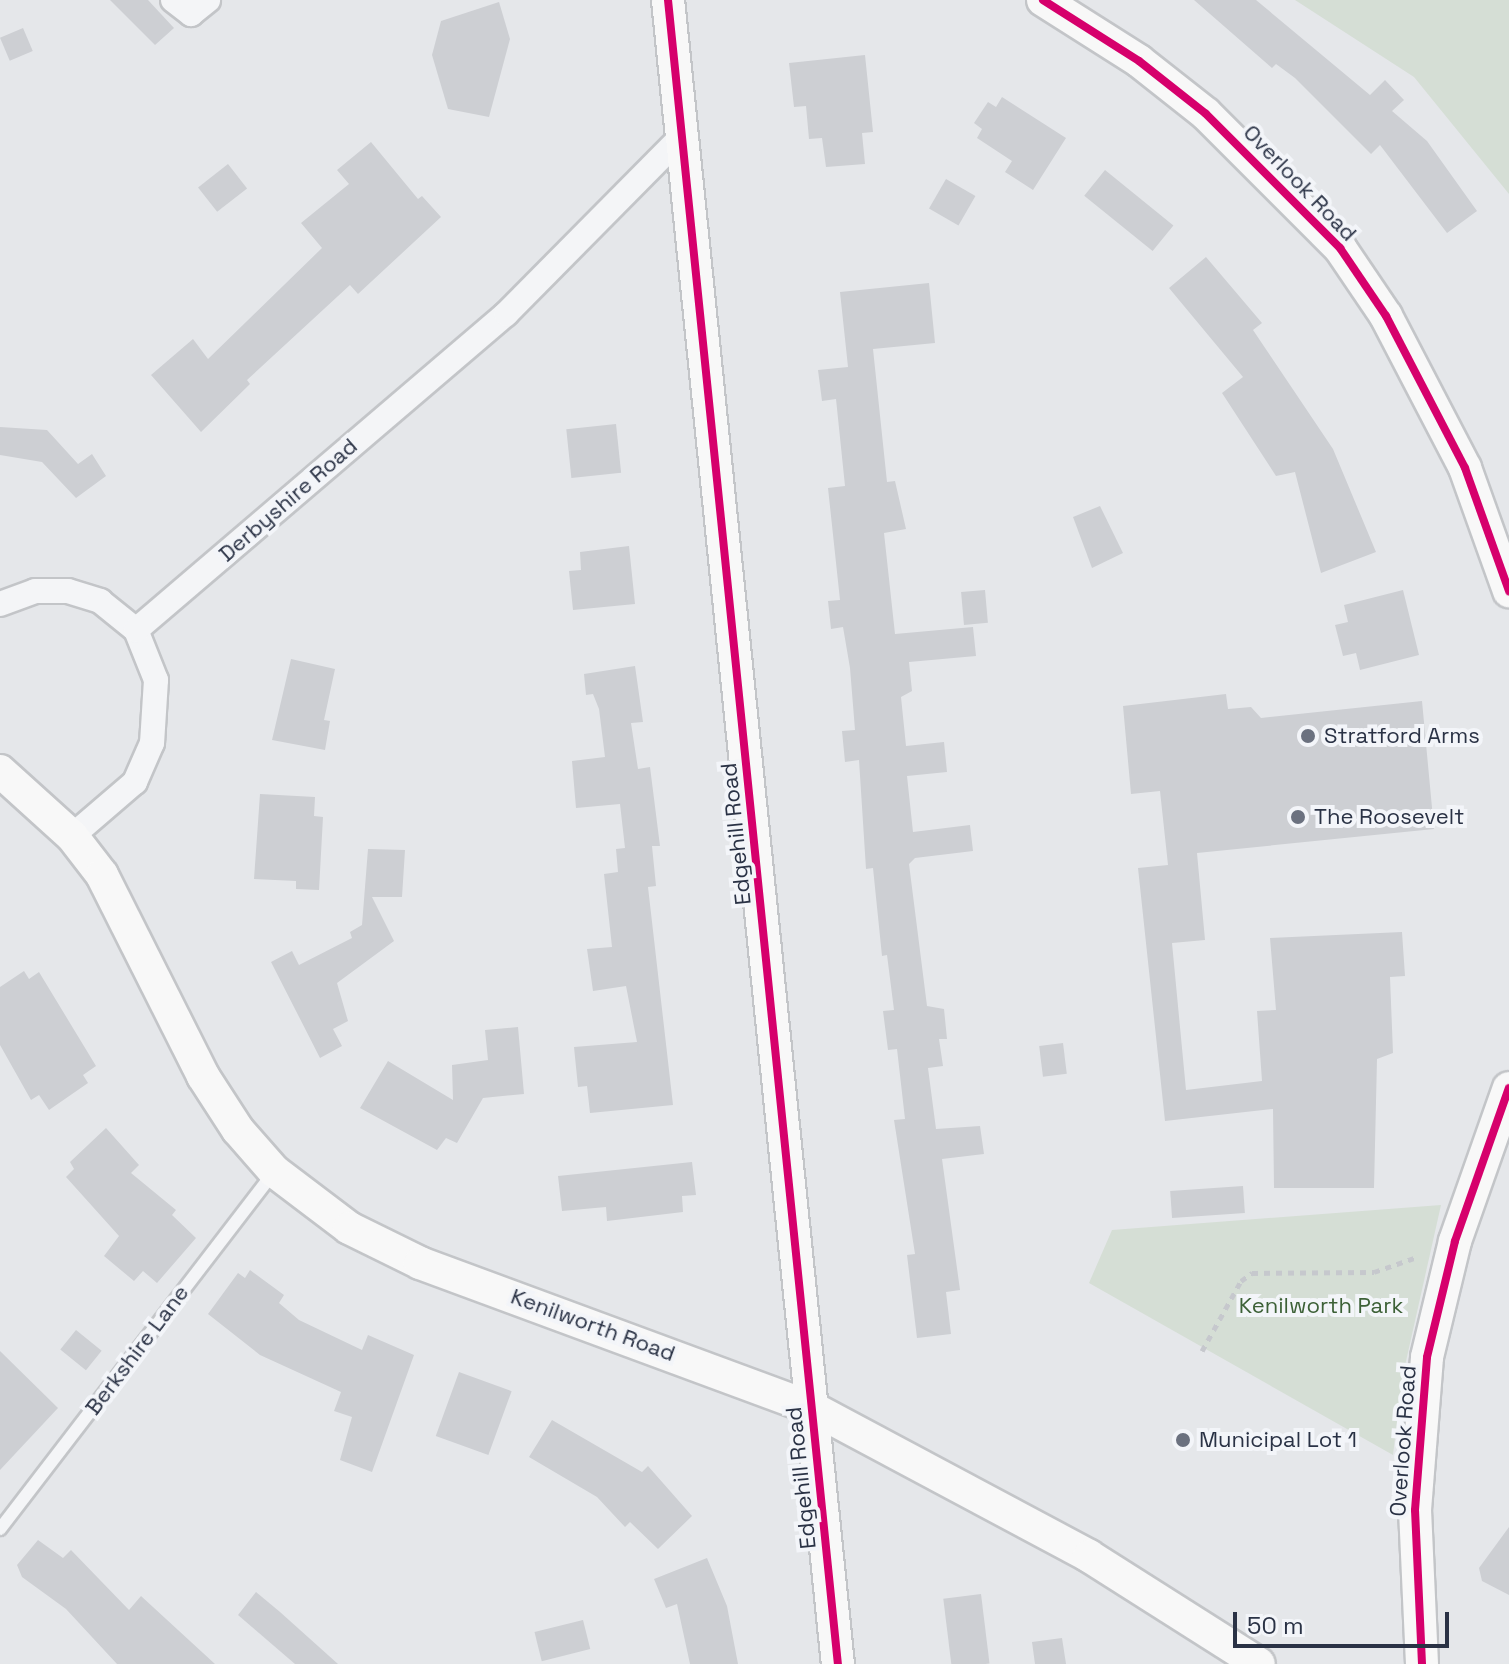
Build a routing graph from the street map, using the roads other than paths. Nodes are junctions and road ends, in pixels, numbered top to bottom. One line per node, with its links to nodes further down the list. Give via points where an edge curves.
1 (668, 0): 3 (street, Edgehill Road)
2 (1043, 0): 4 (street, Overlook Road, via 1185,95 1284,185 1340,248 1435,405 1487,519)
3 (684, 134): 6 (street, Derbyshire Road, via 506,314); 11 (street, Edgehill Road)
4 (1509, 591)
5 (0, 604): 6 (street, via 35,591 68,591 100,601)
6 (136, 630): 8 (street, via 156,680 152,743 135,782)
7 (0, 771): 8 (street)
8 (72, 836): 10 (street, Kenilworth Road, via 125,915 203,1076)
9 (1509, 1088): 15 (street, Overlook Road, via 1455,1241 1427,1357 1415,1510)
10 (274, 1171): 11 (street, Kenilworth Road, via 349,1228 389,1250); 12 (lane, Berkshire Lane)
11 (812, 1408): 13 (street, Edgehill Road); 14 (street, Kenilworth Road, via 1076,1549)
12 (0, 1529)
13 (838, 1664)
14 (1259, 1664)
15 (1422, 1664)

